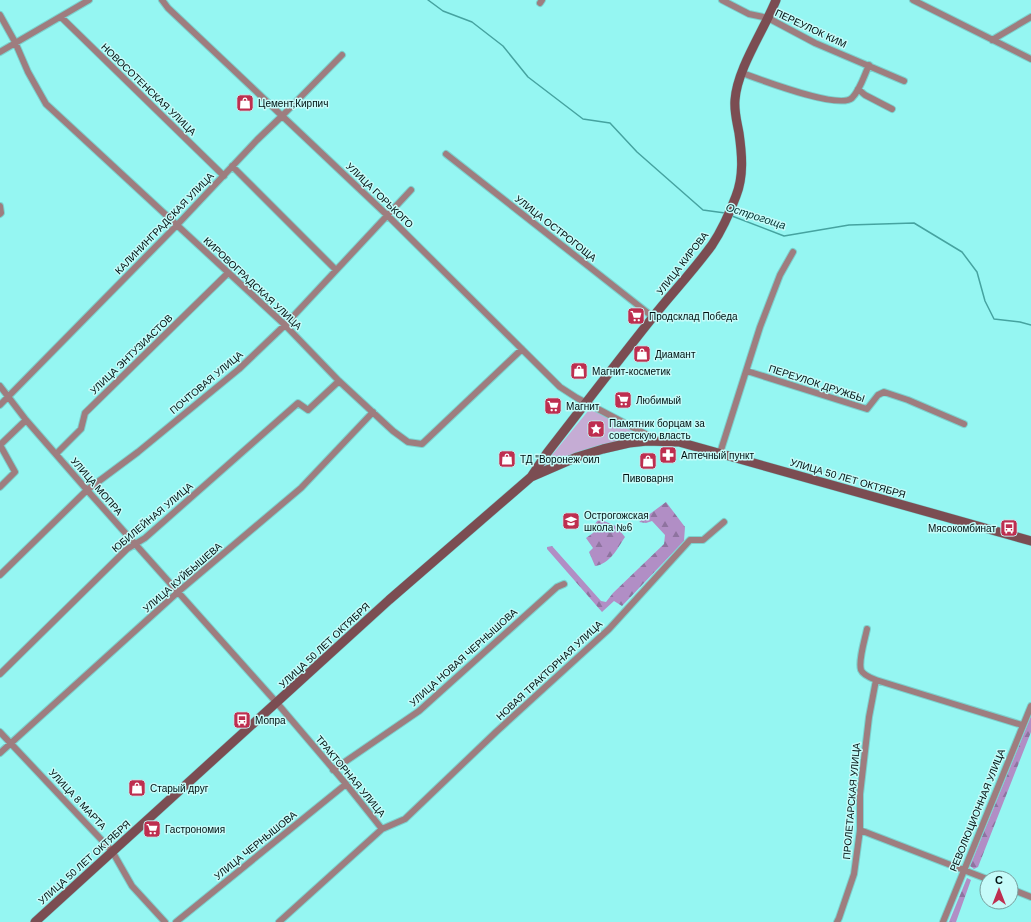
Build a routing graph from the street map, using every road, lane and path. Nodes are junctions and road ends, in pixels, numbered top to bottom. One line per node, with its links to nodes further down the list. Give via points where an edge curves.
1 (89, 0): 6 (street)
2 (162, 0): 21 (street, УЛИЦА ГОРЬКОГО)
3 (722, 0): 10 (street, ПЕРЕУЛОК КИМ, via 749,14)
4 (776, 0): 10 (main road, УЛИЦА КИРОВА)
5 (913, 0): 11 (street)
6 (76, 3): 8 (street)
7 (0, 15): 12 (street, КИРОВОГРАДСКАЯ УЛИЦА)
8 (61, 17): 12 (street); 24 (street, НОВОСОТЕНСКАЯ УЛИЦА)
9 (1031, 17): 11 (street)
10 (768, 18): 16 (street, ПЕРЕУЛОК КИМ); 17 (main road, УЛИЦА КИРОВА)
11 (992, 40): 15 (street)
12 (16, 42): 13 (street); 29 (street, КИРОВОГРАДСКАЯ УЛИЦА, via 28,72 46,104)
13 (0, 52)
14 (342, 55): 21 (street, КАЛИНИНГРАДСКАЯ УЛИЦА)
15 (1031, 59)
16 (869, 65): 18 (street, ПЕРЕУЛОК КИМ); 19 (street)
17 (742, 73): 19 (street, via 797,92 827,99 851,99); 33 (main road, УЛИЦА КИРОВА, via 736,91 735,109 742,168 733,203 713,243)
18 (904, 81)
19 (858, 89): 20 (street)
20 (892, 109)
21 (282, 116): 23 (street, КАЛИНИНГРАДСКАЯ УЛИЦА); 28 (street, УЛИЦА ГОРЬКОГО)
22 (446, 154): 33 (street, УЛИЦА ОСТРОГОЩА)
23 (232, 166): 24 (street, КАЛИНИНГРАДСКАЯ УЛИЦА); 31 (street)
24 (224, 176): 29 (street, КАЛИНИНГРАДСКАЯ УЛИЦА)
25 (411, 190): 28 (street, ПОЧТОВАЯ УЛИЦА)
26 (0, 206): 27 (street)
27 (0, 214)
28 (387, 215): 31 (street, ПОЧТОВАЯ УЛИЦА); 35 (street, УЛИЦА ГОРЬКОГО)
29 (177, 225): 32 (street, КИРОВОГРАДСКАЯ УЛИЦА); 39 (street, КАЛИНИНГРАДСКАЯ УЛИЦА)
30 (793, 252): 36 (street, via 780,275 760,327)
31 (336, 270): 34 (street, ПОЧТОВАЯ УЛИЦА)
32 (228, 273): 34 (street, КИРОВОГРАДСКАЯ УЛИЦА); 48 (street, УЛИЦА ЭНТУЗИАСТОВ, via 85,413 81,429)
33 (653, 317): 40 (main road, УЛИЦА КИРОВА)
34 (284, 325): 37 (street, КИРОВОГРАДСКАЯ УЛИЦА); 51 (street, ПОЧТОВАЯ УЛИЦА, via 239,370)
35 (522, 349): 40 (street, УЛИЦА ГОРЬКОГО, via 560,387); 42 (street, КИРОВОГРАДСКАЯ УЛИЦА, via 422,444 408,442)
36 (747, 371): 44 (street, ПЕРЕУЛОК ДРУЖБЫ, via 867,410 878,395 884,392); 47 (street)
37 (339, 381): 42 (street, КИРОВОГРАДСКАЯ УЛИЦА); 54 (street, ЮБИЛЕЙНАЯ УЛИЦА, via 308,410 298,403 145,538)
38 (0, 386): 39 (street, УЛИЦА МОПРА)
39 (9, 397): 41 (street, КАЛИНИНГРАДСКАЯ УЛИЦА); 43 (street, УЛИЦА МОПРА)
40 (587, 402): 45 (street, УЛИЦА 50 ЛЕТ ОКТЯБРЯ); 49 (main road, УЛИЦА КИРОВА)
41 (0, 405)
42 (372, 412): 57 (street, УЛИЦА КУЙБЫШЕВА, via 301,488)
43 (26, 420): 46 (street); 48 (street, УЛИЦА МОПРА)
44 (964, 424)
45 (659, 441): 47 (main road, УЛИЦА 50 ЛЕТ ОКТЯБРЯ, via 679,442); 49 (main road, УЛИЦА 50 ЛЕТ ОКТЯБРЯ, via 629,443 603,449)
46 (0, 445): 50 (street, via 16,472)
47 (720, 453): 53 (main road, УЛИЦА 50 ЛЕТ ОКТЯБРЯ)
48 (56, 454): 51 (street, УЛИЦА МОПРА)
49 (531, 477): 61 (main road, УЛИЦА 50 ЛЕТ ОКТЯБРЯ, via 389,600)
50 (0, 487)
51 (87, 490): 54 (street, УЛИЦА МОПРА); 55 (street, ПОЧТОВАЯ УЛИЦА)
52 (724, 522): 69 (street, НОВАЯ ТРАКТОРНАЯ УЛИЦА, via 702,540 690,540 609,628 405,819)
53 (1031, 541)
54 (135, 544): 57 (street, УЛИЦА МОПРА); 59 (street, ЮБИЛЕЙНАЯ УЛИЦА)
55 (0, 575)
56 (564, 584): 67 (street, УЛИЦА НОВАЯ ЧЕРНЫШОВА, via 557,587 419,711)
57 (178, 592): 61 (street, УЛИЦА МОПРА); 65 (street, УЛИЦА КУЙБЫШЕВА)
58 (867, 629): 60 (street, via 860,661 861,670)
59 (0, 674)
60 (876, 680): 63 (street); 70 (street, ПРОЛЕТАРСКАЯ УЛИЦА, via 868,717 860,794)
61 (277, 703): 67 (street, ТРАКТОРНАЯ УЛИЦА); 71 (main road, УЛИЦА 50 ЛЕТ ОКТЯБРЯ)
62 (1031, 706): 63 (street, РЕВОЛЮЦИОННАЯ УЛИЦА)
63 (1022, 725): 72 (street, РЕВОЛЮЦИОННАЯ УЛИЦА)
64 (0, 732): 65 (street, УЛИЦА 8 МАРТА)
65 (11, 742): 66 (street, УЛИЦА КУЙБЫШЕВА); 71 (street, УЛИЦА 8 МАРТА)
66 (0, 753)
67 (333, 770): 68 (street, ТРАКТОРНАЯ УЛИЦА)
68 (346, 784): 69 (street, ТРАКТОРНАЯ УЛИЦА); 78 (street, УЛИЦА ЧЕРНЫШОВА)
69 (382, 829): 79 (street, ТРАКТОРНАЯ УЛИЦА)
70 (860, 830): 72 (street); 80 (street, ПРОЛЕТАРСКАЯ УЛИЦА, via 854,874)
71 (112, 851): 76 (street, УЛИЦА 8 МАРТА, via 132,886); 77 (main road, УЛИЦА 50 ЛЕТ ОКТЯБРЯ)
72 (963, 870): 73 (street); 81 (street, РЕВОЛЮЦИОННАЯ УЛИЦА)
73 (979, 876)
74 (1019, 892): 75 (street)
75 (1031, 897)
76 (161, 921)
77 (35, 922)
78 (176, 922)
79 (279, 922)
80 (837, 922)
81 (943, 922)

